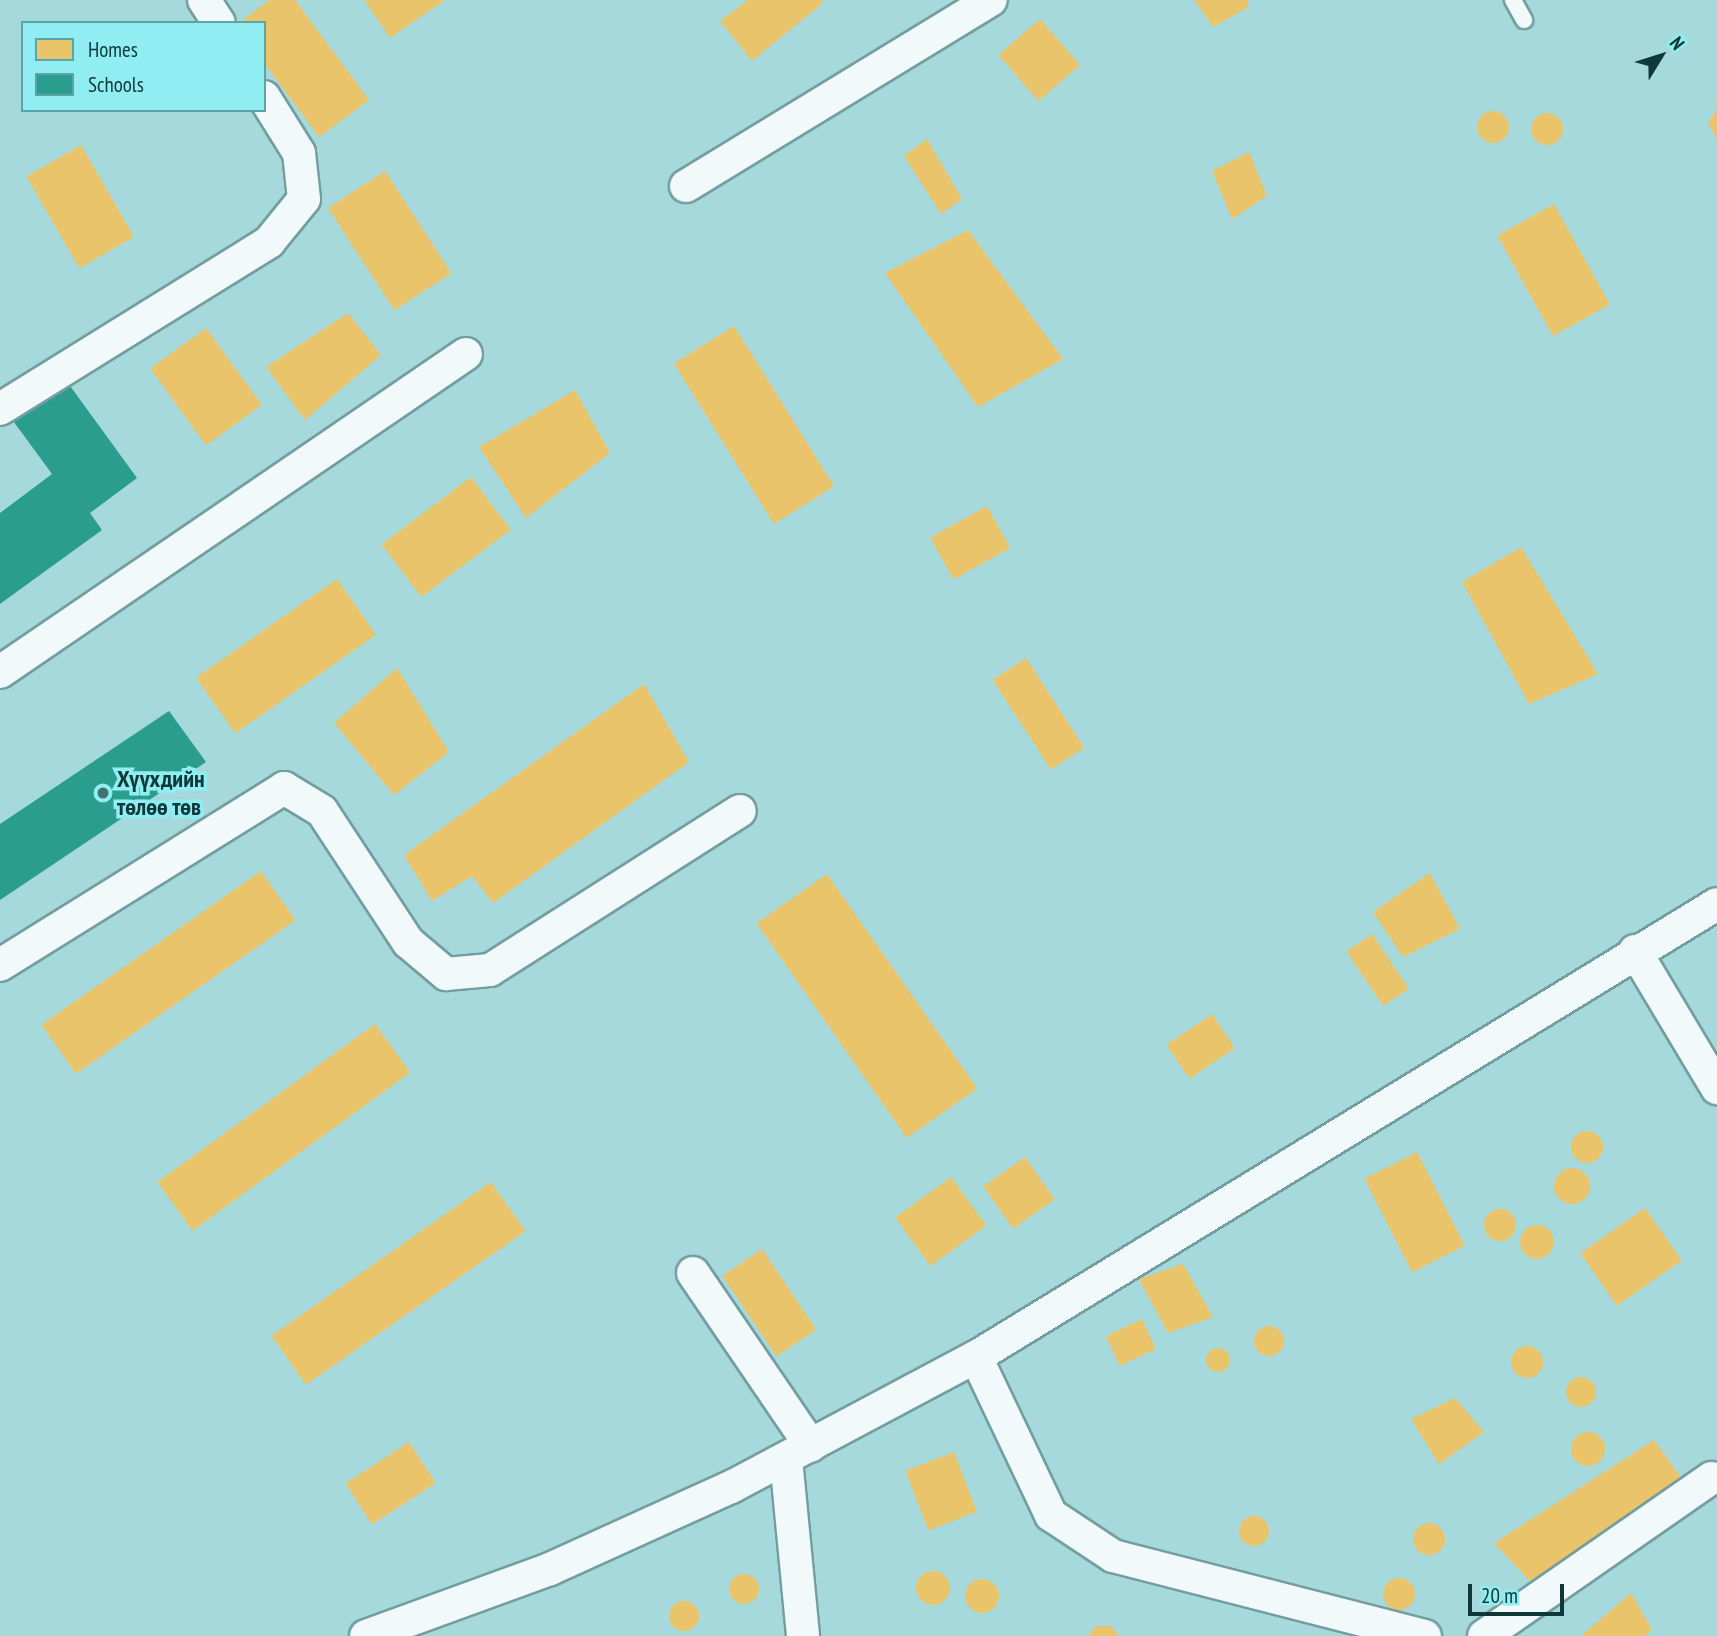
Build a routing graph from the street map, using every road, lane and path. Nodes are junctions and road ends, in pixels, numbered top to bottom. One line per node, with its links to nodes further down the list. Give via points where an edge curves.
1 (204, 0): 5 (street)
2 (991, 0): 7 (street)
3 (1513, 0): 4 (lane)
4 (1524, 20)
5 (218, 21)
6 (266, 99): 9 (street, via 299,153 304,199 269,242)
7 (686, 186)
8 (466, 354): 10 (street)
9 (0, 409)
10 (0, 672)
11 (740, 811): 14 (street, via 490,970 446,974 408,942 322,811 284,788)
12 (1717, 904): 13 (street)
13 (1635, 951): 15 (street); 17 (street)
14 (0, 965)
15 (1717, 1088)
16 (693, 1273): 18 (street)
17 (976, 1357): 18 (street); 22 (street, via 1051,1515 1113,1556)
18 (799, 1453): 20 (street, via 550,1569); 21 (street)
19 (1711, 1478): 23 (street)
20 (366, 1636)
21 (803, 1636)
22 (1426, 1636)
23 (1484, 1636)

